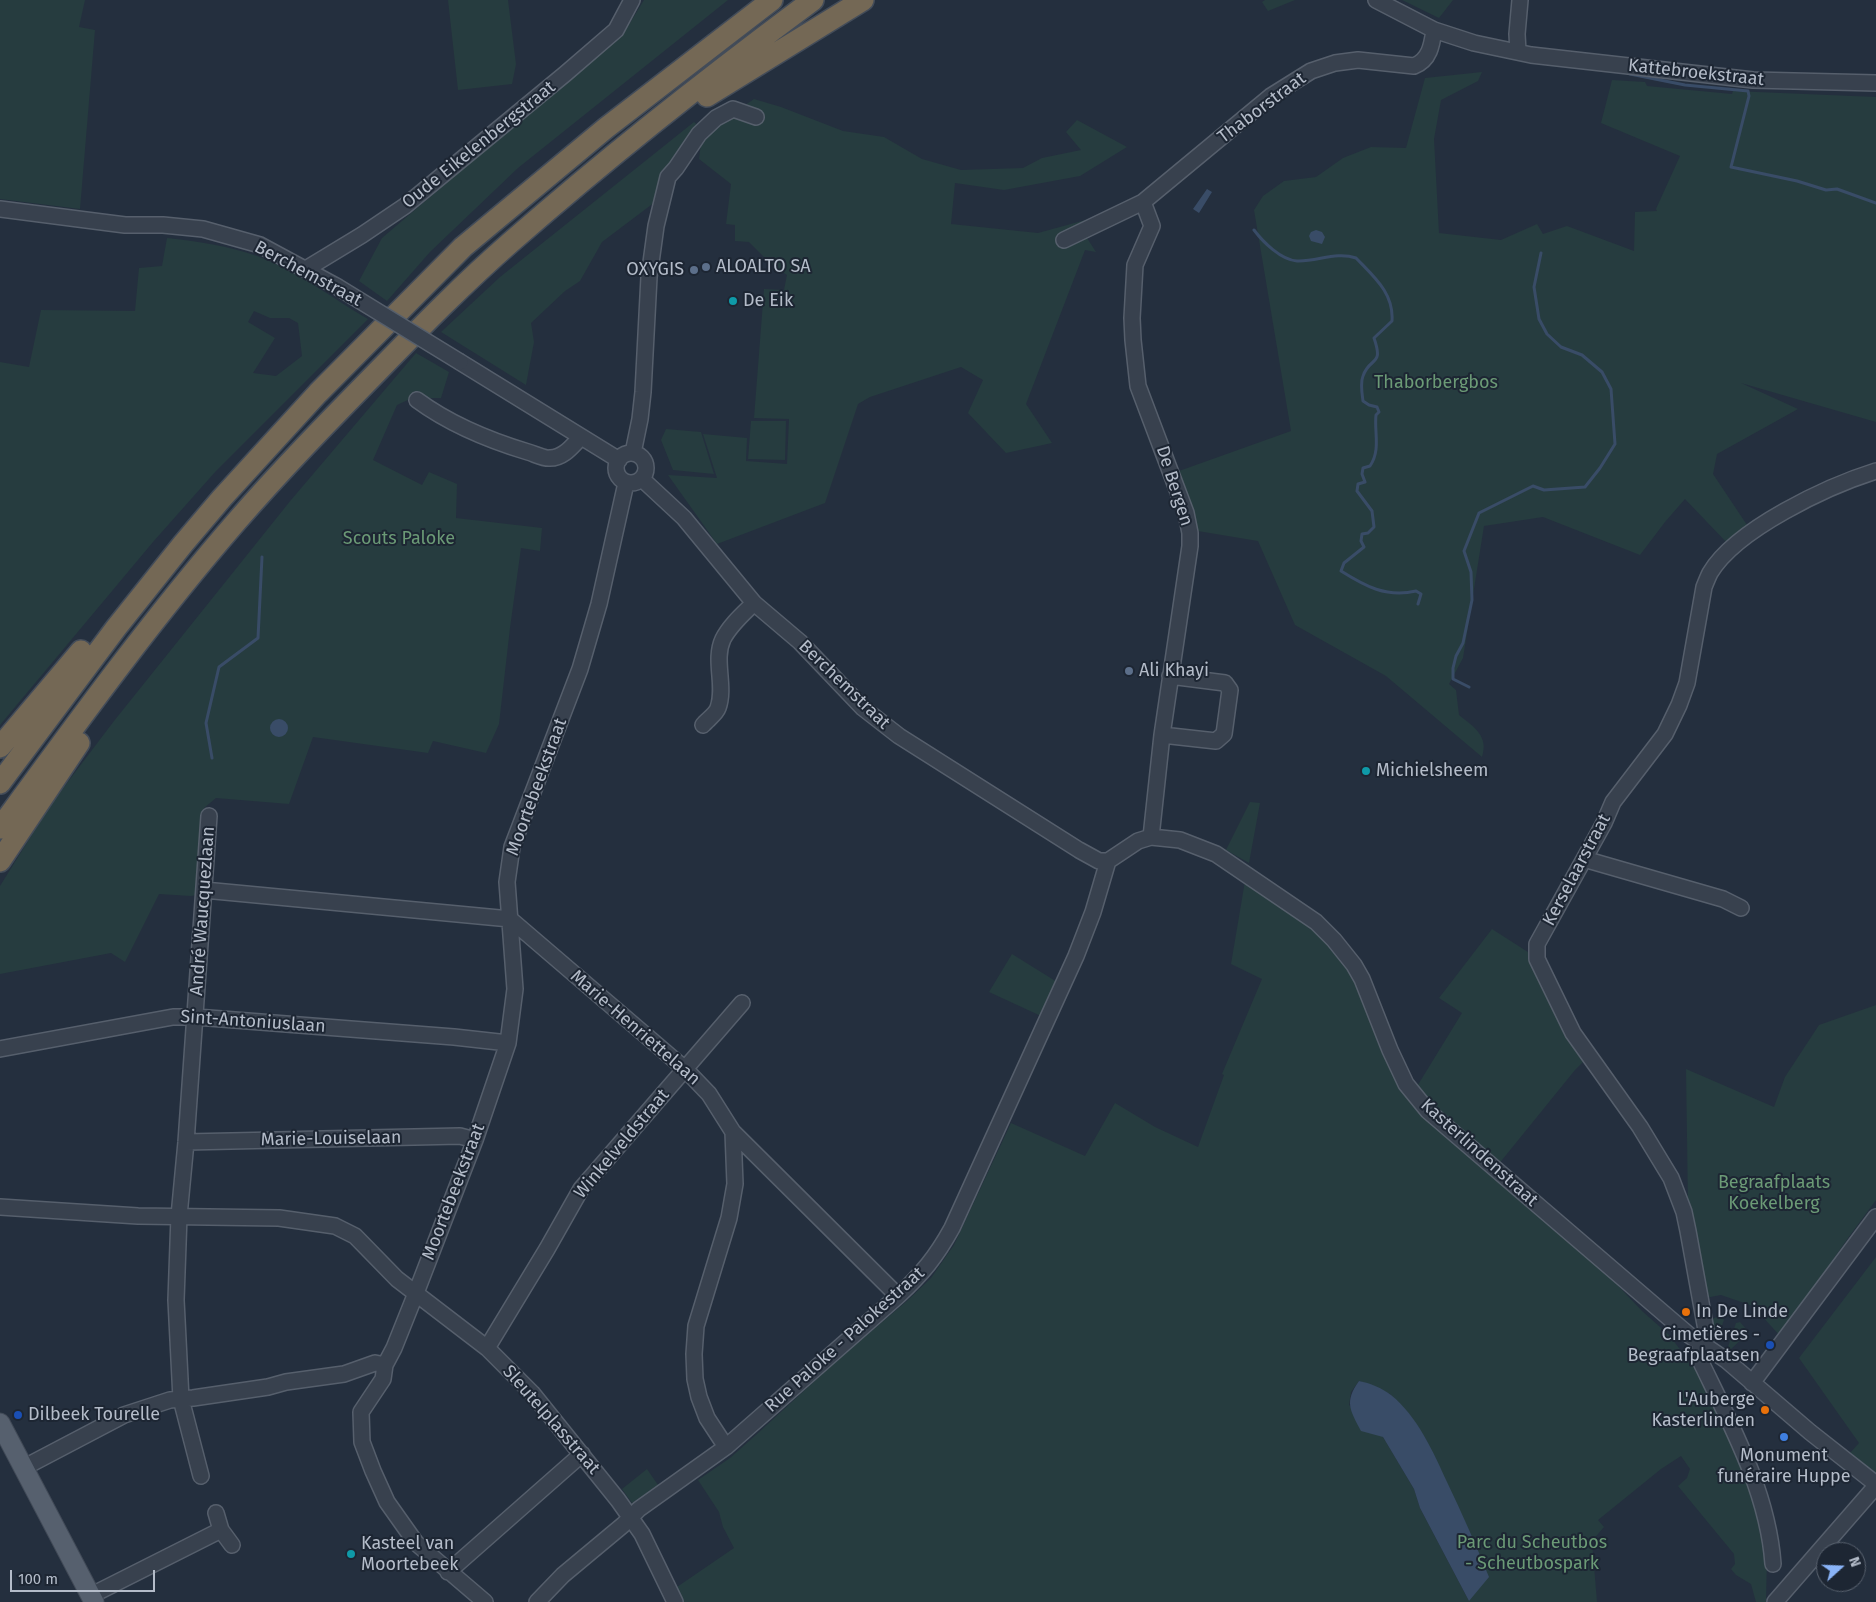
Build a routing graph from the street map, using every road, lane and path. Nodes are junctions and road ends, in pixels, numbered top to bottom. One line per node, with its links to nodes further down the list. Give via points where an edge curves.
1 (632, 0): 15 (street, Oude Eikelenbergstraat, via 616,30 565,74 404,206)
2 (772, 0): 24 (highway, via 606,128 463,247 282,432)
3 (812, 0): 10 (highway)
4 (862, 0): 10 (highway, via 697,102)
5 (1376, 0): 7 (street, Kattebroekstraat)
6 (1520, 0): 8 (street)
7 (1434, 30): 8 (street, Kattebroekstraat); 12 (street, Thaborstraat, via 1429,52 1422,63 1414,66 1358,60 1311,71 1271,96)
8 (1518, 52): 9 (street, Kattebroekstraat, via 1754,80)
9 (1876, 83)
10 (665, 112): 26 (highway, via 491,260 328,422 237,521)
11 (756, 117): 18 (street, via 733,109 716,118 699,134 668,177 656,226 649,277 643,392)
12 (1143, 202): 14 (street, Thaborstraat); 25 (street, De Bergen, via 1152,226 1135,265 1132,318 1138,386 1186,513 1190,533)
13 (0, 209): 15 (street, Berchemstraat, via 125,225 203,229 260,245)
14 (1064, 240)
15 (306, 269): 17 (street, Berchemstraat, bridge)
16 (417, 400): 17 (street, via 468,431 550,458 564,454)
17 (581, 437): 19 (street, Berchemstraat)
18 (633, 453): 19 (street); 21 (street, via 646,465)
19 (619, 460): 22 (street, via 618,476)
20 (1876, 471): 34 (street, Kerselaarstraat, via 1800,502 1767,522 1734,546 1710,573 1704,587 1687,683 1679,705 1665,734 1613,802)
21 (642, 479): 22 (street); 23 (street, Berchemstraat, via 684,518)
22 (626, 483): 39 (street, Moortebeekstraat, via 601,595 580,669 512,847 507,882)
23 (754, 603): 27 (street, via 723,639 718,709); 36 (street, Berchemstraat, via 800,642 863,708 899,736 1079,850 1098,861)
24 (116, 628): 29 (highway, via 88,643); 30 (highway)
25 (1170, 676): 28 (street, De Bergen); 28 (street, via 1225,683 1230,690 1224,734 1216,741)
26 (105, 685): 32 (highway); 35 (highway, via 100,712)
27 (703, 725)
28 (1162, 735): 33 (street, De Bergen)
29 (0, 747)
30 (0, 783)
31 (209, 816): 37 (street, André Waucquezlaan)
32 (0, 828)
33 (1151, 837): 36 (street, via 1138,841); 53 (street, Kasterlindenstraat, via 1180,840 1216,854 1316,922 1354,965 1371,997 1406,1084 1428,1111)
34 (1584, 859): 38 (street); 53 (street, Kerselaarstraat, via 1537,944 1537,960 1573,1033 1640,1127 1671,1178 1688,1231 1706,1330)
35 (0, 861)
36 (1108, 861): 52 (street, Rue Paloke - Palokestraat, via 1073,964 952,1228 938,1253)
37 (204, 890): 39 (street); 41 (street, André Waucquezlaan)
38 (1741, 908)
39 (510, 919): 42 (street, Moortebeekstraat, via 514,989); 44 (street, Marie-Henriettelaan)
40 (742, 1003): 44 (street, Winkelveldstraat)
41 (196, 1017): 42 (street, Sint-Antoniuslaan); 43 (street, Sint-Antoniuslaan, via 173,1017); 47 (street, André Waucquezlaan)
42 (508, 1043): 46 (street, Moortebeekstraat)
43 (0, 1049)
44 (685, 1068): 45 (street, Marie-Henriettelaan, via 709,1094); 54 (street, Winkelveldstraat, via 581,1189)
45 (733, 1132): 52 (street); 59 (street, Marie-Henriettelaan, via 736,1184 696,1326 694,1354 699,1397 707,1418)
46 (475, 1140): 47 (street, Marie-Louiselaan, via 460,1136); 51 (street, Moortebeekstraat)
47 (186, 1142): 49 (street, André Waucquezlaan)
48 (0, 1207): 49 (street, Sleutelplasstraat)
49 (179, 1216): 51 (street, Sleutelplasstraat, via 279,1218 335,1226 355,1236 397,1279); 57 (street, André Waucquezlaan, via 176,1300)
50 (1876, 1217): 56 (street)
51 (416, 1293): 54 (street, Sleutelplasstraat); 55 (street, Moortebeekstraat)
52 (898, 1296): 59 (street, Rue Paloke - Palokestraat)
53 (1702, 1344): 56 (street, Kasterlindenstraat); 68 (street, Kerselaarstraat, via 1698,1356 1762,1499)
54 (487, 1348): 60 (street, Sleutelplasstraat, via 532,1393)
55 (385, 1365): 57 (street, via 375,1363 344,1374); 69 (street, Moortebeekstraat, via 383,1379 361,1412 362,1442 387,1502 416,1543)
56 (1752, 1382): 63 (street, Kasterlindenstraat)
57 (181, 1399): 61 (street, via 124,1415); 62 (street, André Waucquezlaan)
58 (0, 1423): 61 (main road)
59 (726, 1448): 65 (street, Rue Paloke - Palokestraat, via 644,1504)
60 (582, 1454): 65 (street, Sleutelplasstraat); 69 (street)
61 (23, 1468): 70 (main road)
62 (200, 1476)
63 (1876, 1485): 74 (street)
64 (216, 1513): 66 (street)
65 (630, 1518): 72 (street, Rue Paloke - Palokestraat, via 563,1575); 73 (street, Sleutelplasstraat, via 642,1534)
66 (221, 1530): 67 (street); 70 (street)
67 (232, 1545)
68 (1773, 1564)
69 (448, 1572): 71 (street, Moortebeekstraat)
70 (92, 1599)
71 (485, 1602)
72 (537, 1602)
73 (675, 1602)
74 (1775, 1602)

